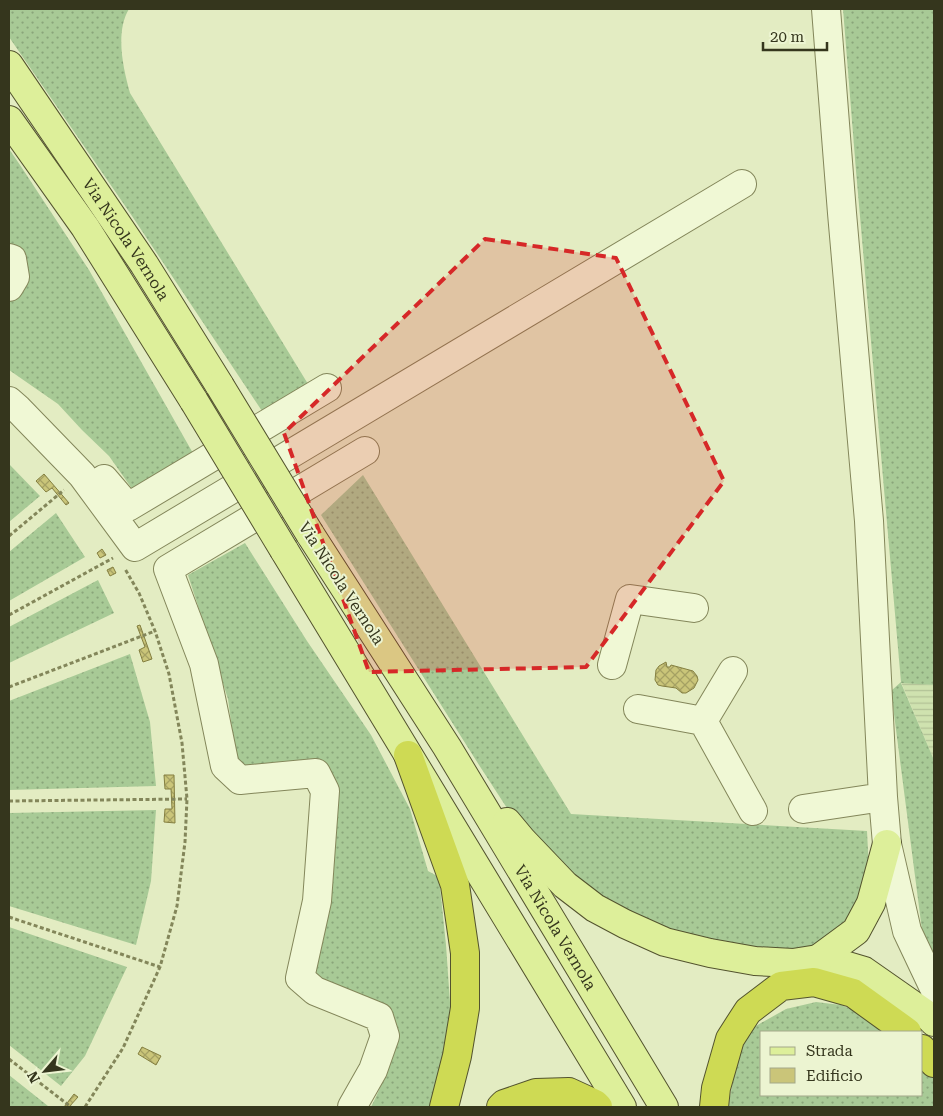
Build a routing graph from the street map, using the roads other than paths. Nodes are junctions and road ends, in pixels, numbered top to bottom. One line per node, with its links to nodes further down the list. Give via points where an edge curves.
1 (826, 9): 18 (street, via 869,520)
2 (9, 65): 16 (main road, Via Nicola Vernola, bridge, via 144,264 310,534)
3 (9, 120): 17 (main road, Via Nicola Vernola, bridge, via 85,227)
4 (742, 184): 9 (street, via 135,547 82,475)
5 (9, 258): 6 (street, via 12,259 14,277)
6 (9, 287)
7 (9, 384): 8 (street, via 56,424 128,508)
8 (327, 388)
9 (9, 402)
10 (365, 451): 28 (street, via 168,569 204,664 225,766 240,780 316,773 325,791 317,901 300,978 315,991 379,1017 385,1036 373,1070)
11 (694, 608): 12 (street, via 630,599)
12 (612, 666)
13 (733, 671): 15 (street)
14 (638, 710): 15 (street)
15 (703, 721): 20 (street)
16 (447, 747): 22 (main road, via 522,840 565,885 595,908 665,942 710,953 755,961); 33 (main road, Via Nicola Vernola)
17 (408, 755): 29 (highway, via 455,885 465,953 465,1008); 32 (main road, Via Nicola Vernola)
18 (883, 797): 19 (street); 21 (street)
19 (803, 809)
20 (753, 811)
21 (888, 844): 22 (main road, via 872,903 856,931); 23 (street, via 907,931)
22 (818, 959): 24 (main road, via 864,971)
23 (934, 988)
24 (934, 1022)
25 (906, 1031): 34 (highway, via 853,993 814,982 781,986 748,1010 730,1039)
26 (923, 1050): 27 (highway)
27 (934, 1063)
28 (352, 1107)
29 (444, 1107)
30 (501, 1107): 31 (highway, via 536,1093 568,1092)
31 (598, 1107)
32 (622, 1107)
33 (664, 1107)
34 (714, 1107)

